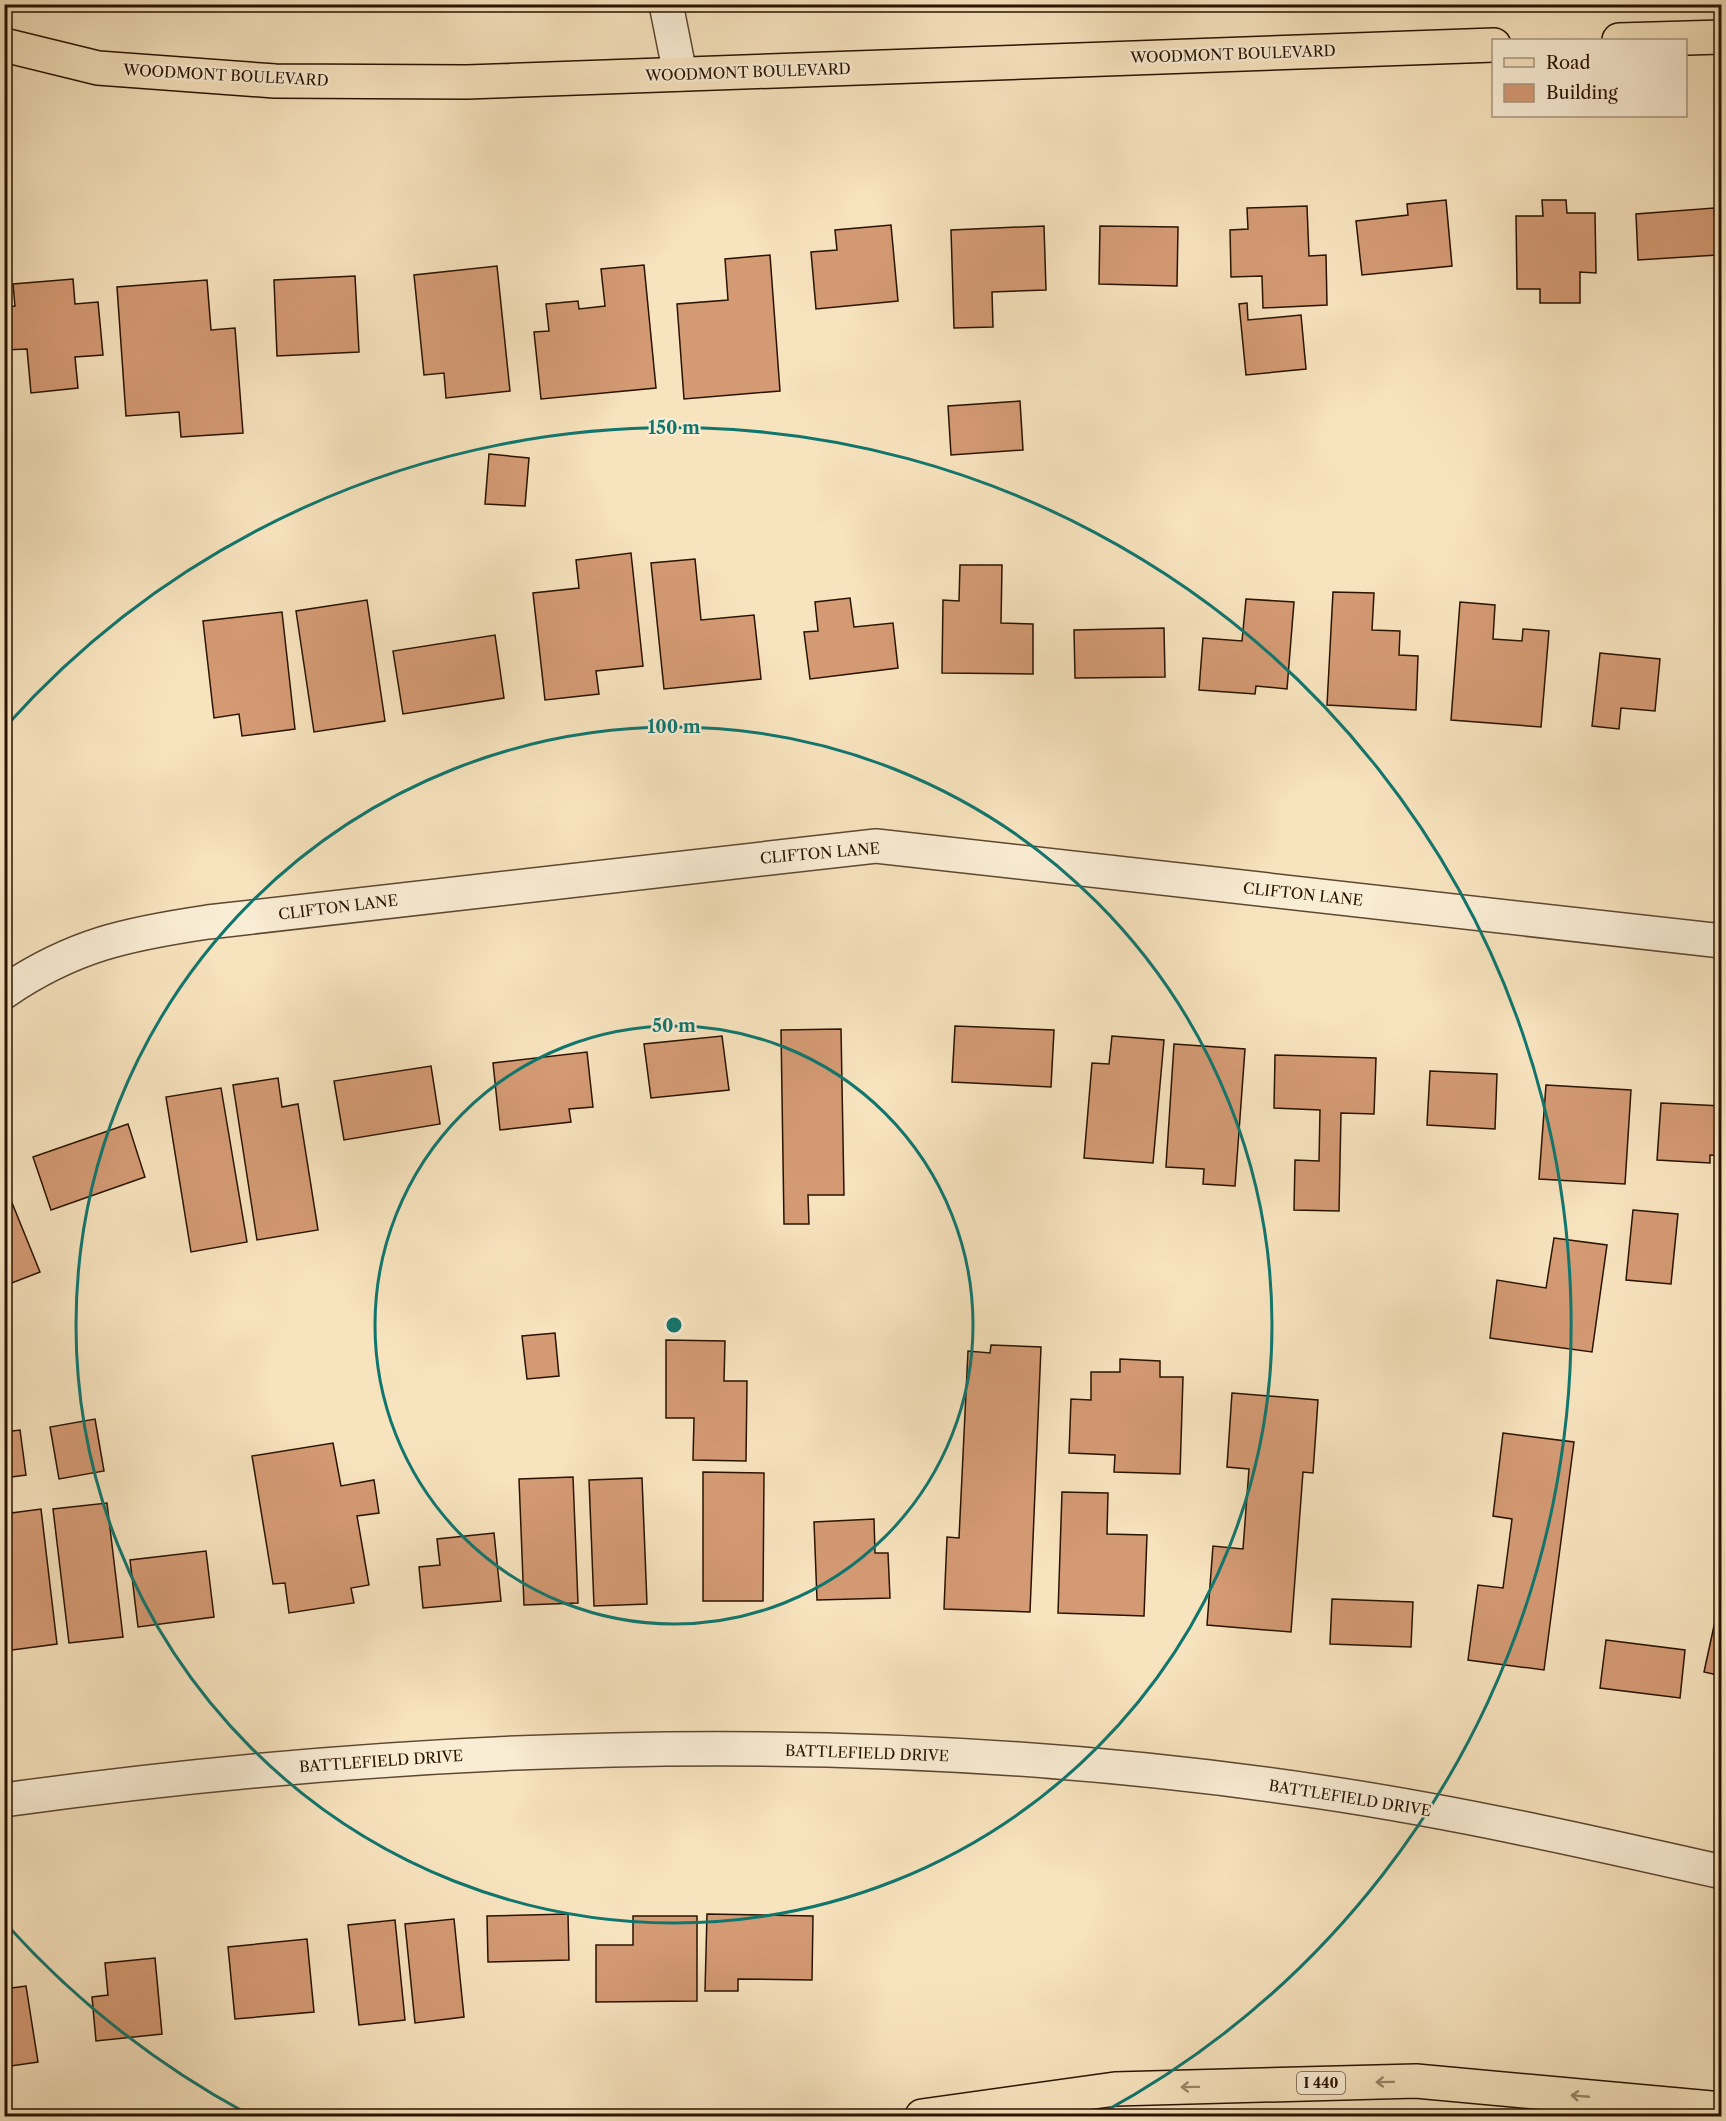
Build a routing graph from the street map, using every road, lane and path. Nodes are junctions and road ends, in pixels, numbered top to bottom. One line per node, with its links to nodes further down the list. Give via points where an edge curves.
1 (666, 4): 6 (street)
2 (1722, 37): 3 (main road)
3 (1653, 39)
4 (4, 45): 6 (main road, WOODMONT BOULEVARD, via 98,68 275,81 467,82)
5 (1492, 45): 6 (main road, WOODMONT BOULEVARD)
6 (680, 74)
7 (1722, 941): 8 (street, CLIFTON LANE, via 876,846 132,934 36,970)
8 (4, 992)
9 (4, 1800): 10 (street, BATTLEFIELD DRIVE, via 140,1781 448,1757 706,1749 915,1753 1147,1771 1318,1791 1411,1806)
10 (1722, 1872)
11 (1722, 2109): 12 (main road, I 440, one-way to 12, via 1416,2081 1115,2089)
12 (922, 2116)

